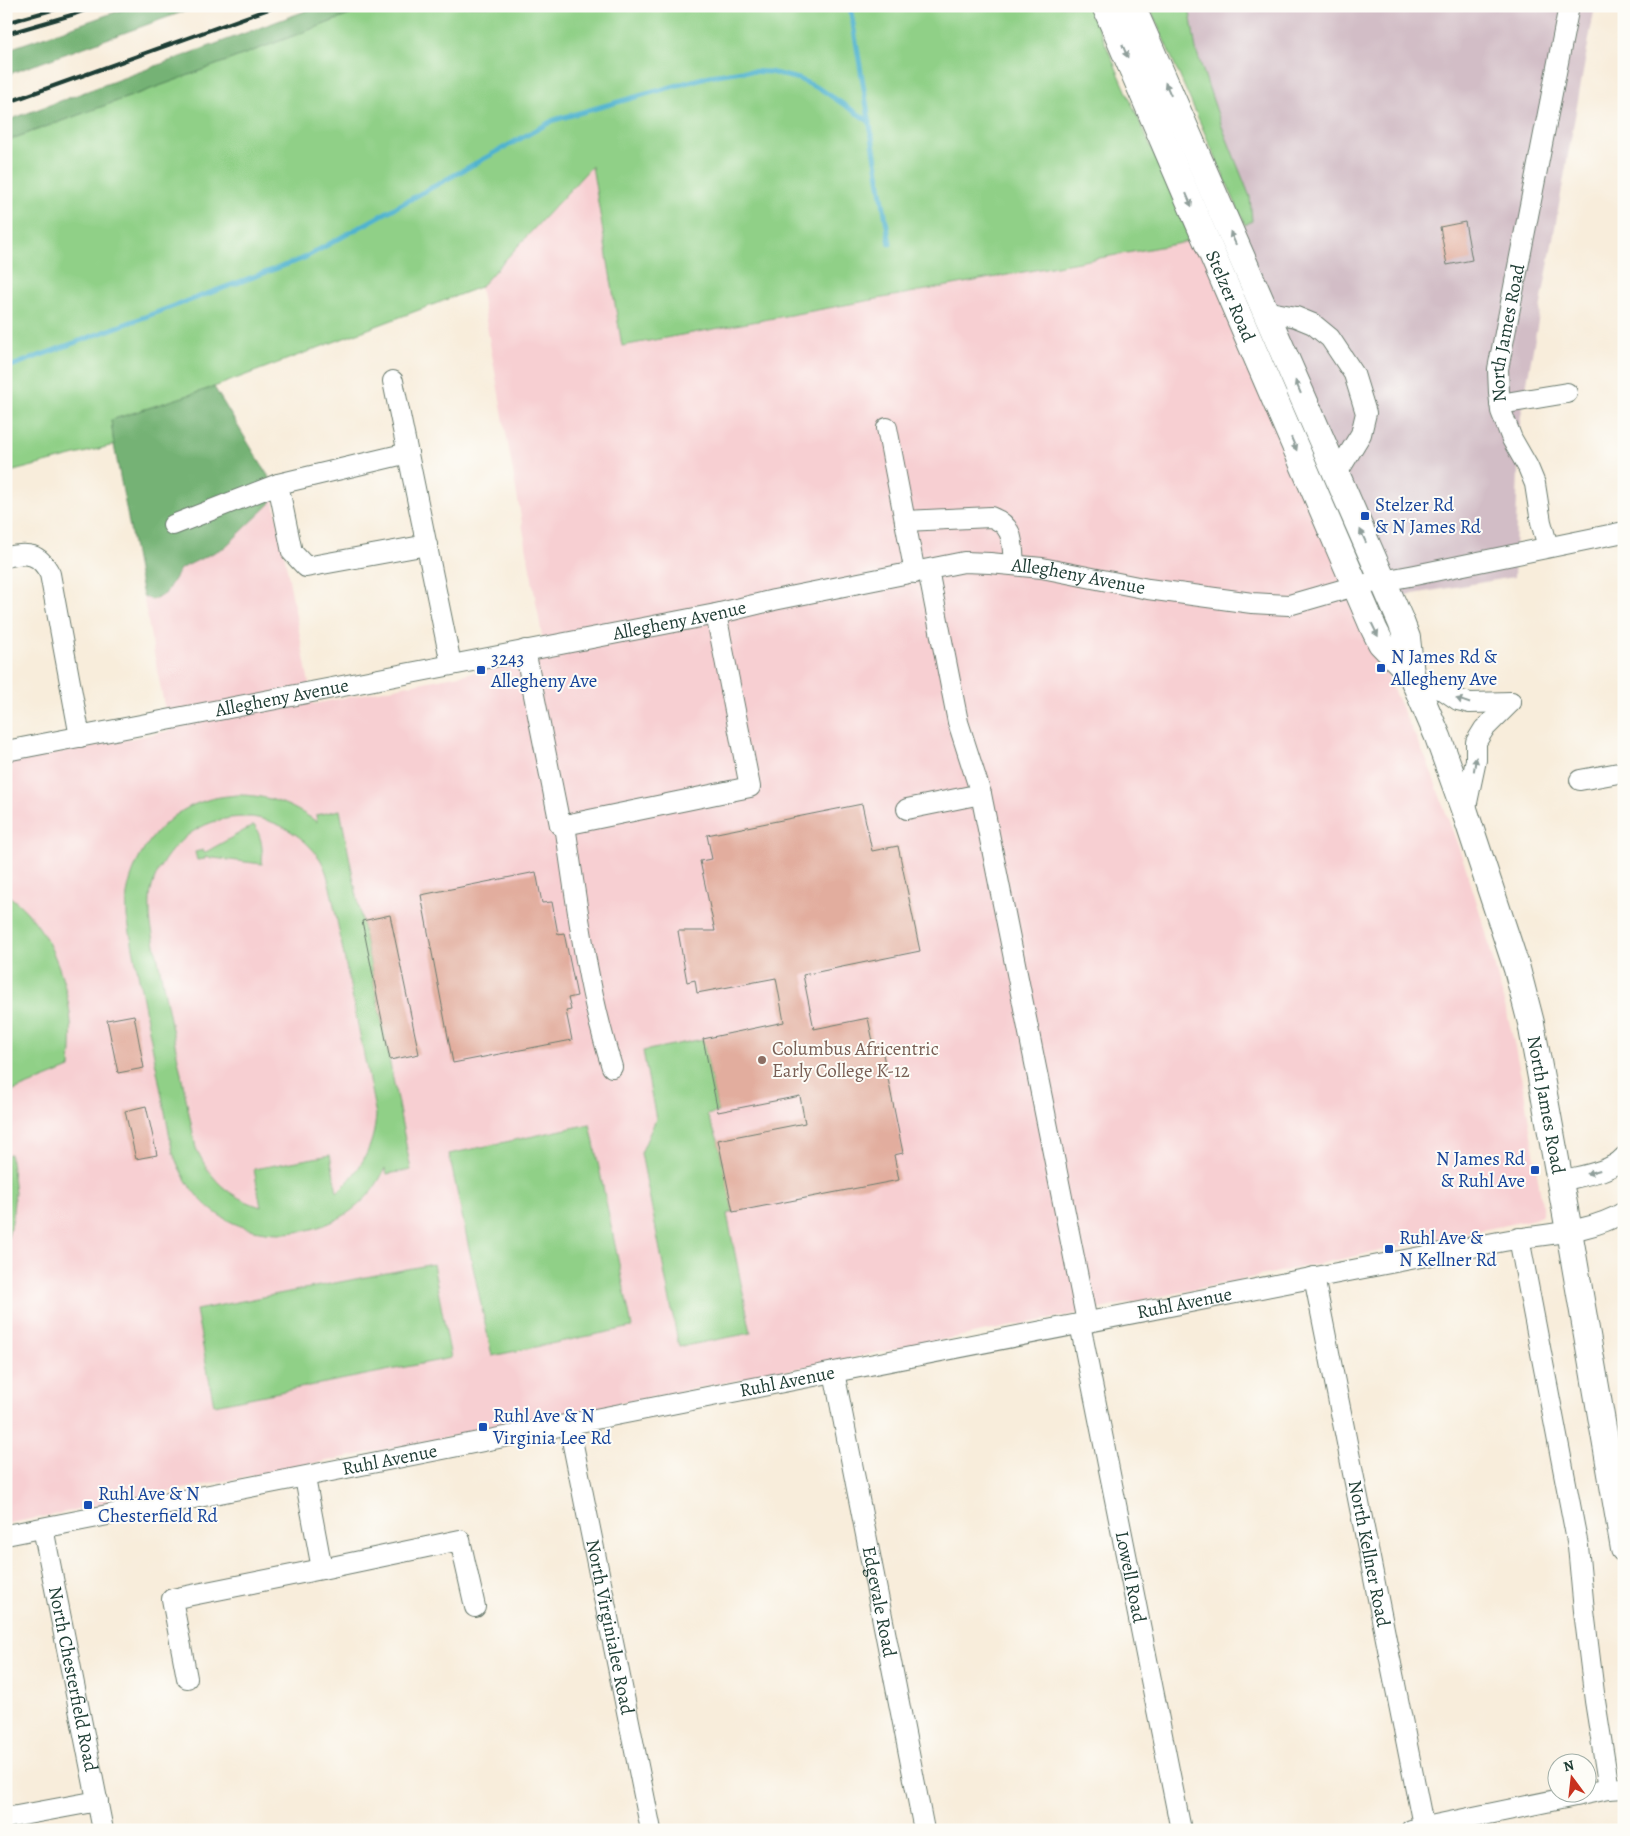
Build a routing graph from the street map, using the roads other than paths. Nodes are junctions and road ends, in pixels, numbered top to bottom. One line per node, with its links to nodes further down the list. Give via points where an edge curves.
1 (1105, 6): 21 (main road, Stelzer Road, one-way to 21)
2 (1132, 6): 4 (main road, Stelzer Road, one-way to 2)
3 (1569, 6): 7 (street, North James Road, via 1498,369)
4 (1265, 311): 10 (main road, Stelzer Road, one-way to 4); 10 (street, via 1313,324 1330,338 1354,374 1366,413 1360,434)
5 (393, 381): 9 (street)
6 (1567, 393): 7 (street)
7 (1500, 404): 16 (street, North James Road, via 1512,439 1535,484)
8 (887, 428): 12 (street, Lowell Road)
9 (408, 453): 11 (street); 15 (street)
10 (1336, 475): 20 (main road, Stelzer Road, one-way to 10)
11 (278, 484): 13 (street); 15 (street, via 292,552 306,567)
12 (905, 521): 18 (street, via 991,517 1010,531); 19 (street, Lowell Road)
13 (173, 524)
14 (1624, 532): 16 (street)
15 (427, 545): 24 (street)
16 (1548, 547): 20 (street)
17 (6, 557): 26 (street, via 30,554 44,562 50,574)
18 (1014, 565): 19 (street, Allegheny Avenue, via 964,562); 21 (street, Allegheny Avenue, via 1148,589 1289,605)
19 (922, 572): 22 (street, Allegheny Avenue); 30 (street, Lowell Road, via 958,722)
20 (1382, 581): 21 (street); 25 (main road, North James Road, via 1407,638)
21 (1355, 586): 25 (main road, North James Road, one-way to 25, via 1381,642)
22 (716, 614): 23 (street, Allegheny Avenue); 33 (street, via 750,787)
23 (525, 650): 24 (street, Allegheny Avenue); 33 (street, via 560,825)
24 (451, 664): 26 (street, Allegheny Avenue)
25 (1412, 677): 32 (main road, North James Road); 32 (street, one-way to 25, via 1476,760 1476,742 1484,729 1511,702 1470,703 1458,700)
26 (80, 737): 27 (street, Allegheny Avenue)
27 (6, 751)
28 (1624, 772): 29 (street)
29 (1580, 780)
30 (981, 794): 31 (street); 41 (street, Lowell Road)
31 (907, 809)
32 (1466, 812): 36 (main road, North James Road, via 1531,1023)
33 (565, 825): 34 (street, via 590,980)
34 (612, 1068)
35 (1624, 1157): 36 (street, one-way to 36, via 1606,1168)
36 (1560, 1181): 38 (main road, North James Road)
37 (1624, 1212): 38 (street, Ruhl Avenue)
38 (1569, 1231): 39 (street, Ruhl Avenue); 47 (main road, North James Road)
39 (1519, 1238): 40 (street, Ruhl Avenue); 51 (street, via 1578,1546 1595,1701)
40 (1314, 1277): 41 (street, Ruhl Avenue); 54 (street, North Kellner Road)
41 (1083, 1323): 42 (street, Ruhl Avenue); 58 (street, Lowell Road)
42 (834, 1372): 43 (street, Ruhl Avenue); 57 (street, Edgevale Road)
43 (569, 1426): 44 (street, Ruhl Avenue); 56 (street, North Virginialee Road)
44 (305, 1478): 45 (street, Ruhl Avenue); 48 (street)
45 (43, 1528): 46 (street, Ruhl Avenue); 52 (street, North Chesterfield Road)
46 (6, 1535)
47 (1624, 1549)
48 (322, 1570): 49 (street, via 460,1540); 50 (street, via 172,1599)
49 (475, 1607)
50 (187, 1678)
51 (1617, 1788): 54 (street)
52 (98, 1801): 53 (street); 55 (street, North Chesterfield Road)
53 (6, 1818)
54 (1420, 1829)
55 (103, 1830)
56 (651, 1830)
57 (924, 1830)
58 (1181, 1830)

